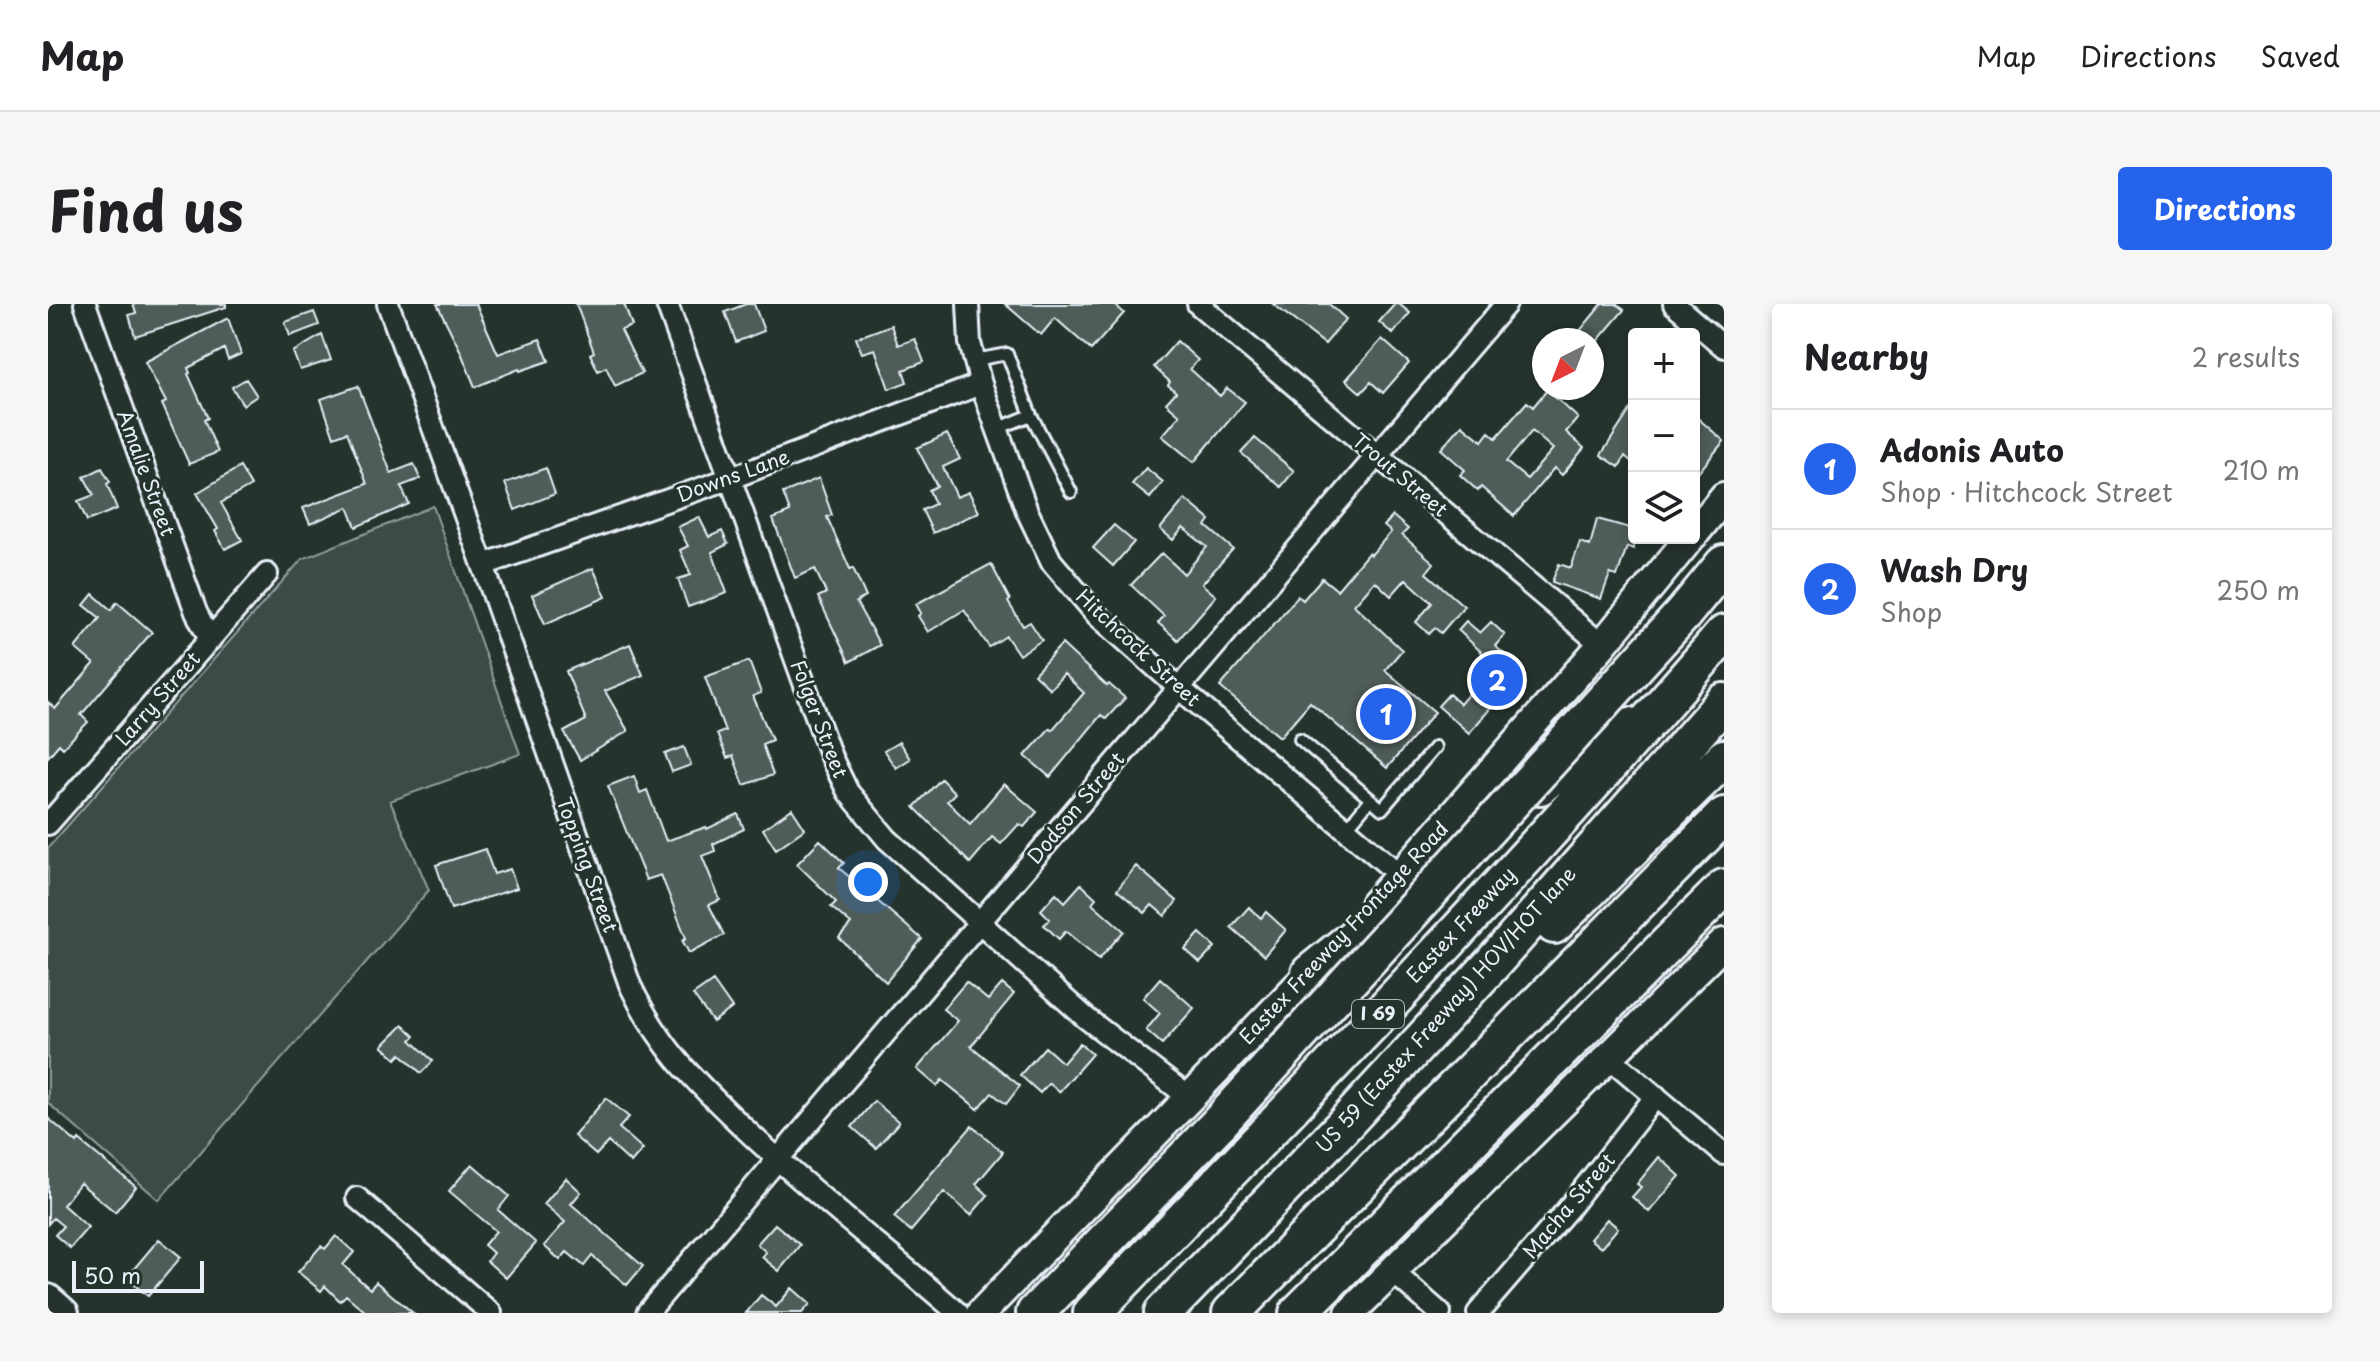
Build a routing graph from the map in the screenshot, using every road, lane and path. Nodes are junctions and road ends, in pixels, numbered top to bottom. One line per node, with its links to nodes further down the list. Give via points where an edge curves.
1 (85, 304): 23 (street, Amalie Street)
2 (388, 304): 20 (street, Topping Street)
3 (667, 304): 14 (street, Folger Street)
4 (968, 304): 9 (street, Hitchcock Street)
5 (1198, 304): 13 (street, Trout Street)
6 (1506, 304): 13 (street, Dodson Street)
7 (1674, 304): 8 (street)
8 (1724, 347)
9 (975, 360): 10 (street, Hitchcock Street); 11 (lane, via 1007,354)
10 (981, 384): 12 (street, Hitchcock Street); 14 (street, Downs Lane)
11 (1031, 415): 12 (lane); 15 (lane)
12 (997, 429): 25 (street, Hitchcock Street, via 1051,561 1097,615)
13 (1377, 456): 24 (street, Trout Street); 25 (street, Dodson Street)
14 (731, 478): 20 (street, Downs Lane); 40 (street, Folger Street, via 848,792 887,839)
15 (1071, 492)
16 (1724, 497): 17 (main road, Eastex Freeway Frontage Road)
17 (1700, 526)
18 (1685, 544): 24 (main road, Eastex Freeway Frontage Road)
19 (1724, 564): 60 (highway, bridge, via 1220,1122)
20 (483, 565): 51 (street, Topping Street, via 644,1014 683,1069)
21 (267, 574): 23 (street, Larry Street)
22 (1724, 634): 27 (highway, Eastex Freeway / I 69)
23 (210, 640): 35 (street, Larry Street)
24 (1602, 645): 38 (main road, Eastex Freeway Frontage Road)
25 (1178, 687): 36 (street, Hitchcock Street); 40 (street, Dodson Street)
26 (1724, 702): 43 (highway, US 59 (Eastex Freeway) HOV/HOT lane / I 69)
27 (1660, 709): 44 (highway, via 1575,757); 61 (highway, Eastex Freeway / I 69, via 1446,943)
28 (1724, 720): 43 (highway)
29 (1724, 737): 41 (highway)
30 (1300, 739): 33 (lane)
31 (1435, 747): 33 (lane, via 1382,809)
32 (1724, 758): 41 (highway)
33 (1370, 800): 36 (lane)
34 (1724, 816): 46 (highway)
35 (48, 824)
36 (1346, 829): 38 (street, Hitchcock Street)
37 (1724, 872): 46 (highway)
38 (1401, 876): 44 (main road, Eastex Freeway Frontage Road)
39 (1724, 888): 64 (highway)
40 (979, 922): 48 (street, Folger Street, via 1086,1018); 51 (street, Dodson Street)
41 (1543, 937): 49 (highway)
42 (1724, 943): 45 (main road)
43 (1492, 964): 49 (highway, US 59 (Eastex Freeway) HOV/HOT lane / I 69)
44 (1310, 973): 48 (main road, Eastex Freeway Frontage Road)
45 (1610, 1058): 47 (street); 53 (main road)
46 (1473, 1068): 63 (highway)
47 (1656, 1096): 50 (street); 67 (street, Macha Street)
48 (1190, 1098): 59 (main road, Eastex Freeway Frontage Road)
49 (1341, 1128): 62 (highway, US 59 (Eastex Freeway) HOV/HOT lane)
50 (1724, 1154)
51 (777, 1160): 57 (street, Dodson Street); 58 (street, Topping Street)
52 (357, 1198): 56 (street)
53 (1392, 1271): 65 (main road); 66 (street)
54 (48, 1299): 55 (main road)
55 (64, 1313)
56 (491, 1313)
57 (647, 1313)
58 (958, 1313)
59 (981, 1313)
60 (1035, 1313)
61 (1092, 1313)
62 (1163, 1313)
63 (1231, 1313)
64 (1298, 1313)
65 (1350, 1313)
66 (1440, 1313)
67 (1478, 1313)

